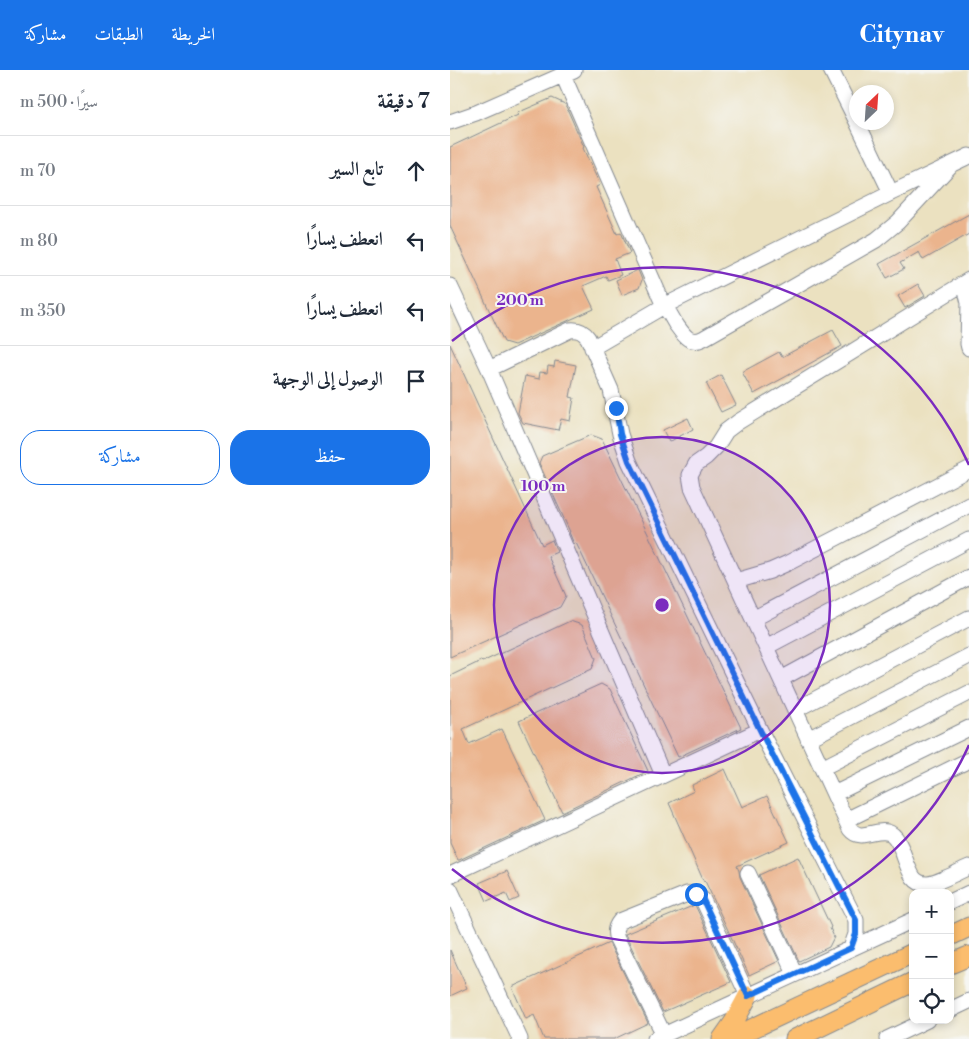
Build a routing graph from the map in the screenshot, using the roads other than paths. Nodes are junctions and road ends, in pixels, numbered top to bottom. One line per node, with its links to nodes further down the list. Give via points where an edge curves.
1 (831, 70): 4 (street)
2 (568, 72): 3 (street); 12 (street)
3 (543, 76): 5 (street, via 476,113)
4 (849, 106)
5 (450, 122)
6 (861, 130): 9 (street)
7 (969, 156): 8 (street)
8 (951, 165): 9 (street); 12 (street, via 884,235 700,340 692,341 685,337)
9 (891, 193): 12 (street)
10 (966, 281): 14 (street); 20 (street, via 738,422 696,464 690,474 692,487)
11 (450, 286): 15 (street)
12 (664, 306): 13 (street)
13 (592, 348): 15 (street, via 585,334 570,330); 29 (street, via 611,390 629,461)
14 (969, 348)
15 (488, 369): 33 (street)
16 (969, 469): 20 (street, via 788,563)
17 (969, 506): 21 (street)
18 (969, 540): 23 (street)
19 (969, 577): 25 (street)
20 (736, 581): 21 (street)
21 (753, 618): 23 (street)
22 (969, 618): 27 (street)
23 (766, 647): 25 (street)
24 (969, 656): 30 (street)
25 (781, 680): 27 (street)
26 (969, 693): 32 (street)
27 (795, 710): 30 (street)
28 (969, 728): 34 (street)
29 (760, 730): 33 (street); 42 (street)
30 (808, 739): 32 (street)
31 (969, 760): 35 (street)
32 (822, 768): 34 (street)
33 (664, 775): 38 (street)
34 (834, 794): 35 (street)
35 (846, 820): 36 (street, via 856,835 887,832 894,836 914,878 922,884 933,884)
36 (969, 867)
37 (748, 873): 53 (street)
38 (450, 875)
39 (450, 889): 60 (street)
40 (969, 893): 41 (street)
41 (954, 900)
42 (856, 920): 45 (street); 47 (street)
43 (909, 922): 45 (street)
44 (969, 927): 46 (main road)
45 (883, 934): 47 (street)
46 (954, 934)
47 (851, 948): 53 (street)
48 (909, 955): 62 (main road)
49 (969, 956): 50 (main road)
50 (954, 963)
51 (969, 963): 52 (main road)
52 (954, 965)
53 (794, 974): 55 (street)
54 (909, 984): 63 (main road)
55 (748, 996): 59 (street); 59 (street, via 700,896 687,894 620,922 615,931 617,939); 61 (main road)
56 (969, 1001): 57 (street)
57 (954, 1008)
58 (919, 1024): 64 (street)
59 (659, 1037)
60 (520, 1039)
61 (722, 1039)
62 (730, 1039)
63 (795, 1039)
64 (887, 1039)

